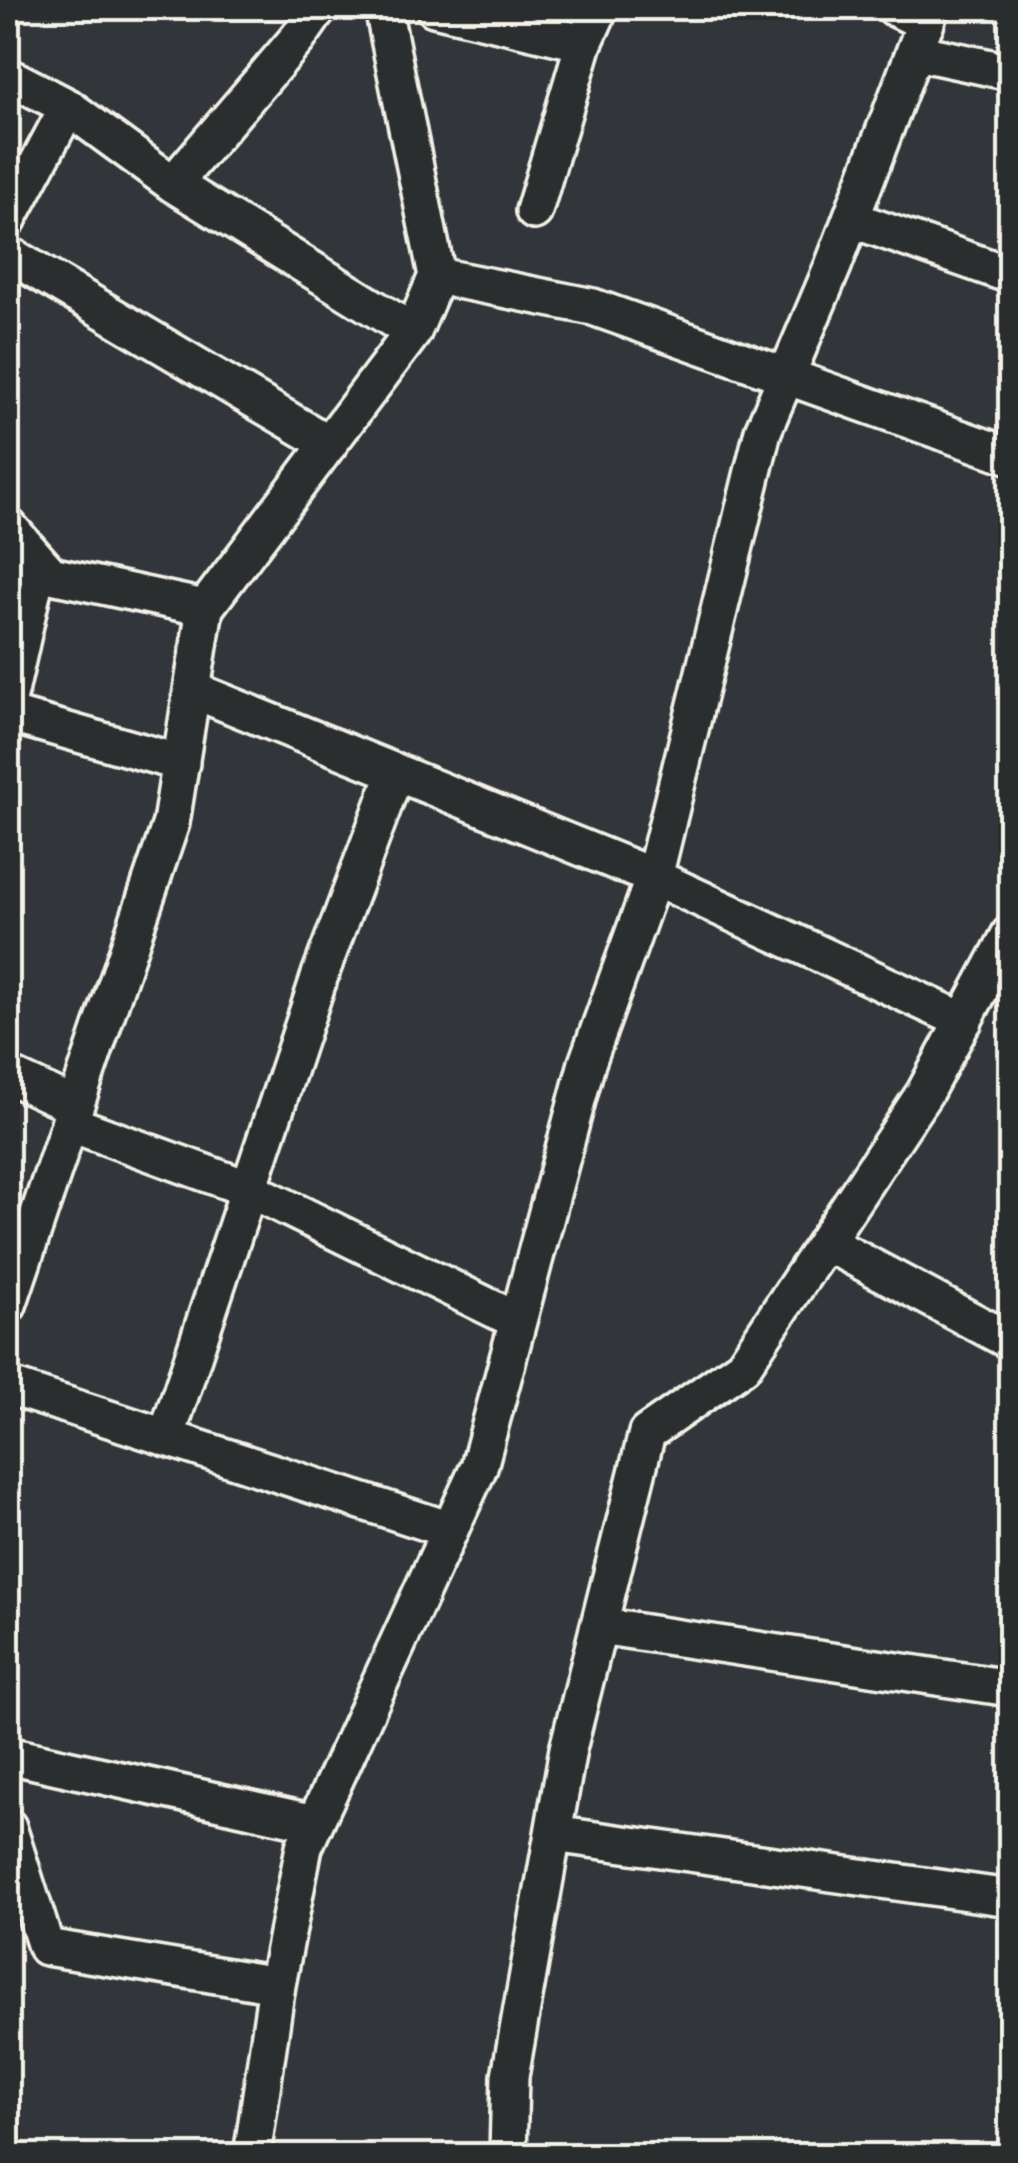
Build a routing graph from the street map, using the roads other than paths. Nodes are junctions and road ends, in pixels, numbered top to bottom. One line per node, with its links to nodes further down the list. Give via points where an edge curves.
1 (319, 8): 10 (street)
2 (383, 8): 16 (street)
3 (434, 8): 6 (street)
4 (600, 8): 6 (street)
5 (917, 22): 7 (street); 13 (street)
6 (584, 43): 11 (street)
7 (1010, 72)
8 (8, 76): 9 (street)
9 (68, 106): 10 (street); 12 (street)
10 (174, 184): 17 (street)
11 (534, 211)
12 (8, 219)
13 (850, 219): 15 (street); 18 (street)
14 (8, 254): 19 (street)
15 (1010, 275)
16 (437, 276): 17 (street); 18 (street, via 593,307)
17 (413, 332): 19 (street)
18 (786, 377): 20 (street); 29 (street, via 763,431)
19 (329, 444): 23 (street)
20 (1010, 456)
21 (8, 526): 22 (street)
22 (39, 562): 23 (street, via 51,576); 25 (street)
23 (206, 608): 24 (street)
24 (193, 690): 27 (street); 28 (street)
25 (8, 701)
26 (8, 714): 27 (street)
27 (181, 763): 33 (street, via 171,822)
28 (396, 772): 29 (street); 34 (street)
29 (654, 877): 31 (street); 38 (street, via 587,1063)
30 (1010, 934): 31 (street)
31 (964, 1020): 36 (street, via 925,1092)
32 (8, 1075): 33 (street)
33 (72, 1114): 34 (street); 35 (street)
34 (249, 1189): 38 (street); 41 (street)
35 (22, 1216): 37 (street)
36 (825, 1242): 39 (street); 43 (street, via 743,1366 647,1433)
37 (8, 1305)
38 (518, 1321): 42 (street, via 479,1466)
39 (1010, 1341)
40 (8, 1386): 41 (street)
41 (166, 1438): 42 (street)
42 (450, 1530): 46 (street)
43 (599, 1626): 44 (street); 48 (street)
44 (1010, 1688)
45 (8, 1755): 46 (street)
46 (315, 1822): 50 (street, via 304,1847)
47 (8, 1828): 50 (street, via 46,1948)
48 (553, 1834): 49 (street); 52 (street, via 510,2076)
49 (1010, 1898)
50 (277, 1985): 51 (street)
51 (252, 2156)
52 (508, 2156)

